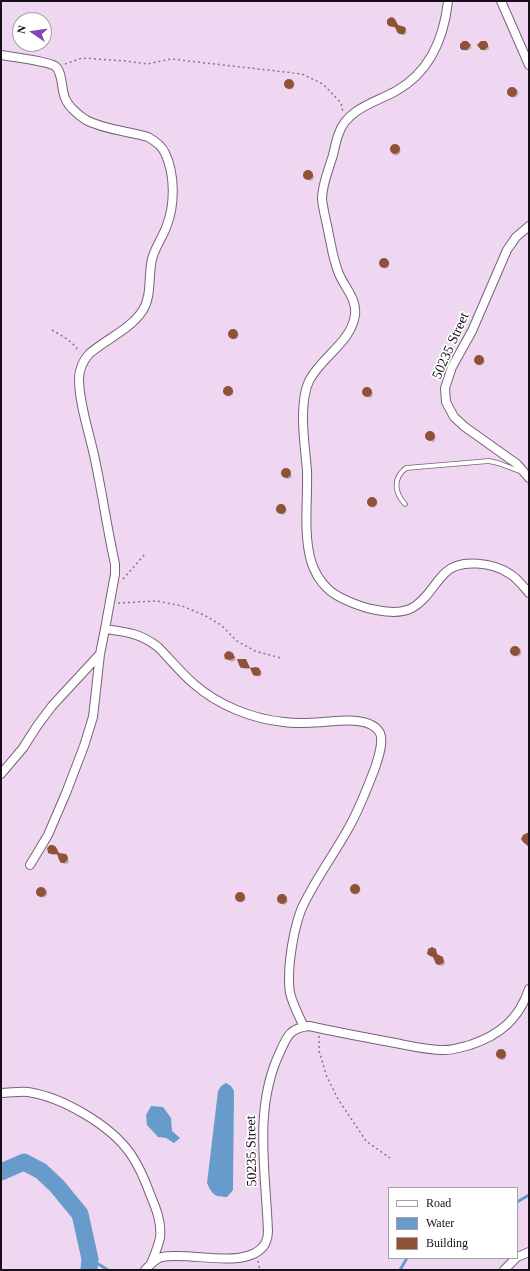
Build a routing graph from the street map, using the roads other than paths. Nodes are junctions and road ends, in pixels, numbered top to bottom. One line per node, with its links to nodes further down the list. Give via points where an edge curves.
1 (448, 1): 8 (street, via 439,43 424,68 398,90 359,110 345,122 339,131 324,186 322,199 334,261 351,294 355,313 349,331 316,370 306,391 303,427 307,472 308,540 312,563 328,590 361,606 396,612 412,608 447,570 464,563 495,567 510,573)
2 (501, 1): 4 (street)
3 (1, 55): 9 (street, via 48,63 55,67 60,72 65,99 85,119 155,140 161,146 169,164 172,186 170,215 152,260 146,303 131,325 96,348 83,361 80,370 81,395 116,574)
4 (529, 65)
5 (529, 226): 6 (street, 50235 Street, via 516,237 507,250 472,330 452,367 445,388 446,402 454,417 506,455)
6 (527, 476): 7 (lane, via 489,461 406,468 398,476 397,484 397,492)
7 (404, 504)
8 (529, 593)
9 (105, 630): 10 (street); 14 (street, via 137,635 152,642 193,684 235,710 283,722 356,721 368,723 379,732 381,746 370,782 348,830 309,893 294,935 288,978 294,1006)
10 (100, 654): 11 (street, via 52,706); 12 (street, via 94,717 48,835)
11 (1, 774)
12 (30, 865)
13 (529, 989): 14 (street, via 516,1016 499,1032 462,1047 444,1050 423,1048)
14 (304, 1027): 19 (street, 50235 Street, via 291,1032 275,1062 264,1111 268,1232 261,1250 254,1256 226,1261 161,1257)
15 (1, 1093): 19 (street, via 27,1092 69,1105 101,1125 131,1153 143,1174 158,1212 160,1225 160,1238)
16 (529, 1252): 17 (street)
17 (518, 1256)
18 (514, 1259): 20 (street)
19 (148, 1267)
20 (504, 1270)

